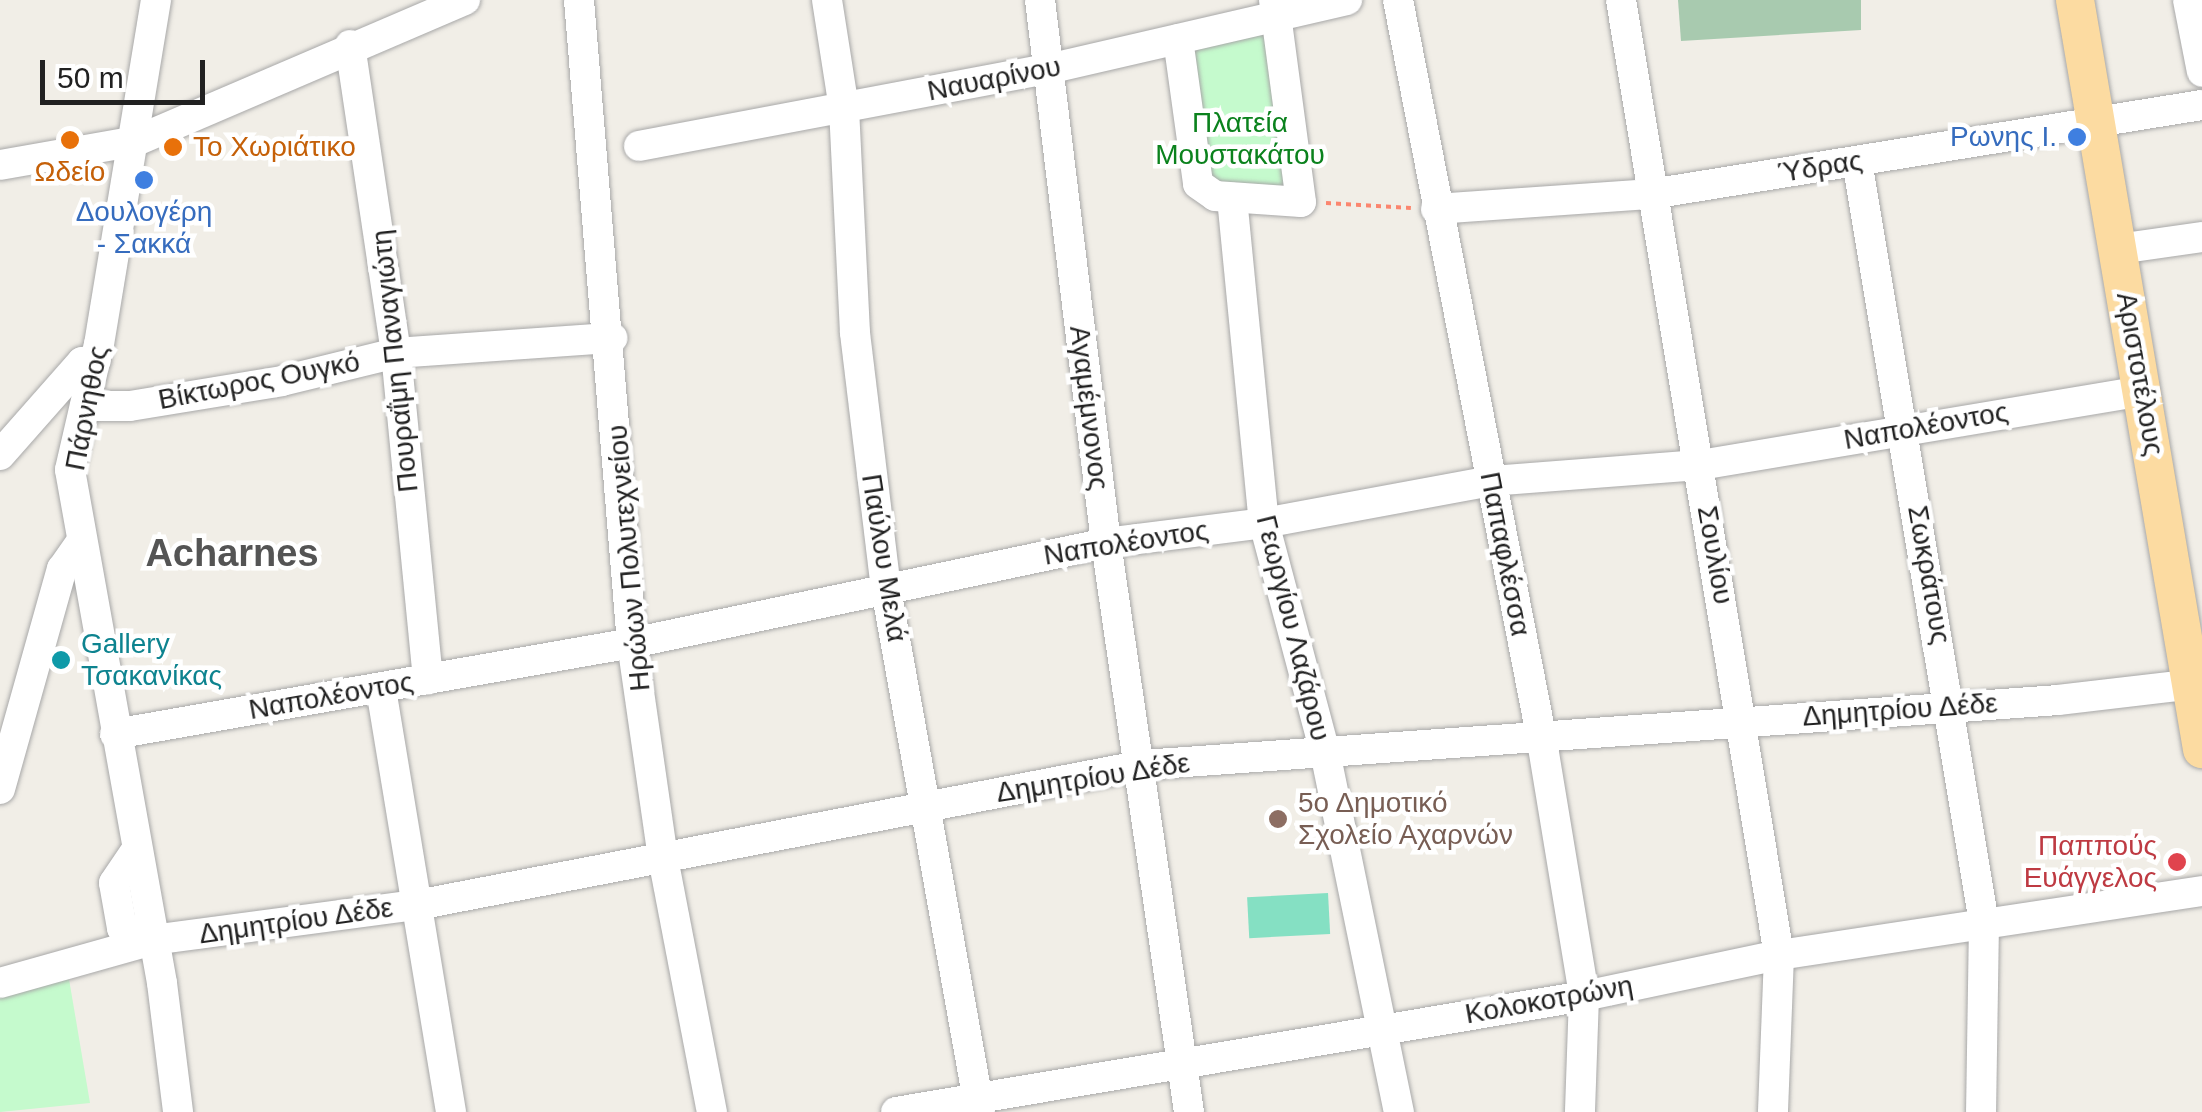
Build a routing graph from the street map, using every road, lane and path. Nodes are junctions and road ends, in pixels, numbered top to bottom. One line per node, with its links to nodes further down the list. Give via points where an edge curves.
1 (156, 0): 19 (street, Πάρνηθος)
2 (579, 0): 29 (street, Ηρώων Πολυτεχνείου)
3 (827, 0): 17 (street, Παύλου Μελά)
4 (1040, 0): 14 (street, Αγαμέμνονος)
5 (1347, 0): 11 (street, Ναυαρίνου)
6 (1398, 0): 26 (street, Παπαφλέσσα)
7 (1622, 0): 23 (street, Σουλίου)
8 (2075, 0): 18 (main road, Αριστοτέλους)
9 (2188, 0): 15 (street)
10 (447, 3): 13 (street)
11 (1274, 8): 12 (street, Ναυαρίνου); 25 (street)
12 (1178, 39): 14 (street, Ναυαρίνου); 24 (street, via 1198,184)
13 (350, 45): 19 (street); 30 (street, Πουραΐμη Παναγιώτη)
14 (1048, 70): 17 (street, Ναυαρίνου); 40 (street, Αγαμέμνονος)
15 (2202, 72)
16 (2202, 105): 18 (street, Ύδρας)
17 (844, 108): 20 (street, Ναυαρίνου); 42 (street, Παύλου Μελά, via 855,333)
18 (2097, 126): 21 (street, Ύδρας); 28 (main road, Αριστοτέλους)
19 (136, 141): 22 (street); 31 (street, Πάρνηθος)
20 (639, 146)
21 (1857, 161): 23 (street, Ύδρας); 35 (street, Σωκράτους)
22 (0, 164)
23 (1651, 194): 26 (street, Ύδρας); 37 (street, Σουλίου)
24 (1232, 198): 25 (street); 39 (street, Γεωργίου Λαζάρου)
25 (1302, 202): 26 (path)
26 (1436, 209): 38 (street, Παπαφλέσσα)
27 (2202, 237): 28 (street)
28 (2118, 248): 32 (main road, Αριστοτέλους)
29 (612, 338): 30 (street, Βίκτωρος Ουγκό); 43 (street, Ηρώων Πολυτεχνείου)
30 (396, 354): 33 (street, Βίκτωρος Ουγκό, via 282,381 130,406); 44 (street, Πουραΐμη Παναγιώτη)
31 (96, 360): 33 (street, Πάρνηθος); 34 (street, via 82,362)
32 (2142, 391): 35 (street, Ναπολέοντος); 45 (main road, Αριστοτέλους)
33 (85, 406): 41 (street, Πάρνηθος, via 70,470)
34 (11, 422): 36 (street)
35 (1904, 430): 37 (street, Ναπολέοντος); 47 (street, Σωκράτους)
36 (0, 455)
37 (1700, 466): 38 (street, Ναπολέοντος); 48 (street, Σουλίου)
38 (1491, 481): 39 (street, Ναπολέοντος); 50 (street, Παπαφλέσσα)
39 (1264, 523): 40 (street, Ναπολέοντος); 52 (street, Γεωργίου Λαζάρου)
40 (1106, 543): 42 (street, Ναπολέοντος); 53 (street, Αγαμέμνονος)
41 (79, 545): 49 (street, Πάρνηθος); 54 (street, via 62,569)
42 (886, 589): 43 (street, Ναπολέοντος); 55 (street, Παύλου Μελά)
43 (632, 642): 44 (street, Ναπολέοντος); 56 (street, Ηρώων Πολυτεχνείου)
44 (428, 679): 46 (street, Ναπολέοντος)
45 (2198, 684): 47 (street, Δημητρίου Δέδε); 51 (main road, Αριστοτέλους)
46 (381, 689): 49 (street, Ναπολέοντος); 58 (street)
47 (1952, 706): 48 (street, Δημητρίου Δέδε); 59 (street, Σωκράτους)
48 (1744, 720): 50 (street, Δημητρίου Δέδε); 61 (street, Σουλίου)
49 (115, 734): 60 (street, Πάρνηθος)
50 (1540, 735): 52 (street, Δημητρίου Δέδε); 63 (street, Παπαφλέσσα)
51 (2202, 749)
52 (1325, 752): 53 (street, Δημητρίου Δέδε); 64 (street, Γεωργίου Λαζάρου)
53 (1144, 765): 55 (street, Δημητρίου Δέδε); 65 (street, Αγαμέμνονος)
54 (0, 789)
55 (927, 807): 56 (street, Δημητρίου Δέδε); 66 (street, Παύλου Μελά)
56 (663, 858): 58 (street, Δημητρίου Δέδε); 69 (street, Ηρώων Πολυτεχνείου)
57 (2202, 891): 59 (street, Κολοκοτρώνη)
58 (417, 905): 60 (street, Δημητρίου Δέδε); 68 (street)
59 (1984, 923): 61 (street, Κολοκοτρώνη); 75 (street, Σωκράτους)
60 (153, 940): 62 (street, Δημητρίου Δέδε); 67 (street, Πάρνηθος)
61 (1780, 955): 63 (street, Κολοκοτρώνη); 74 (street, Σουλίου)
62 (0, 983)
63 (1584, 996): 64 (street, Κολοκοτρώνη); 73 (street, Παπαφλέσσα)
64 (1379, 1029): 65 (street, Κολοκοτρώνη); 72 (street, Γεωργίου Λαζάρου)
65 (1179, 1066): 66 (street, Κολοκοτρώνη); 71 (street, Αγαμέμνονος)
66 (979, 1105): 70 (street, Κολοκοτρώνη)
67 (178, 1112)
68 (451, 1112)
69 (712, 1112)
70 (896, 1112)
71 (1190, 1112)
72 (1399, 1112)
73 (1580, 1112)
74 (1773, 1112)
75 (1982, 1112)

